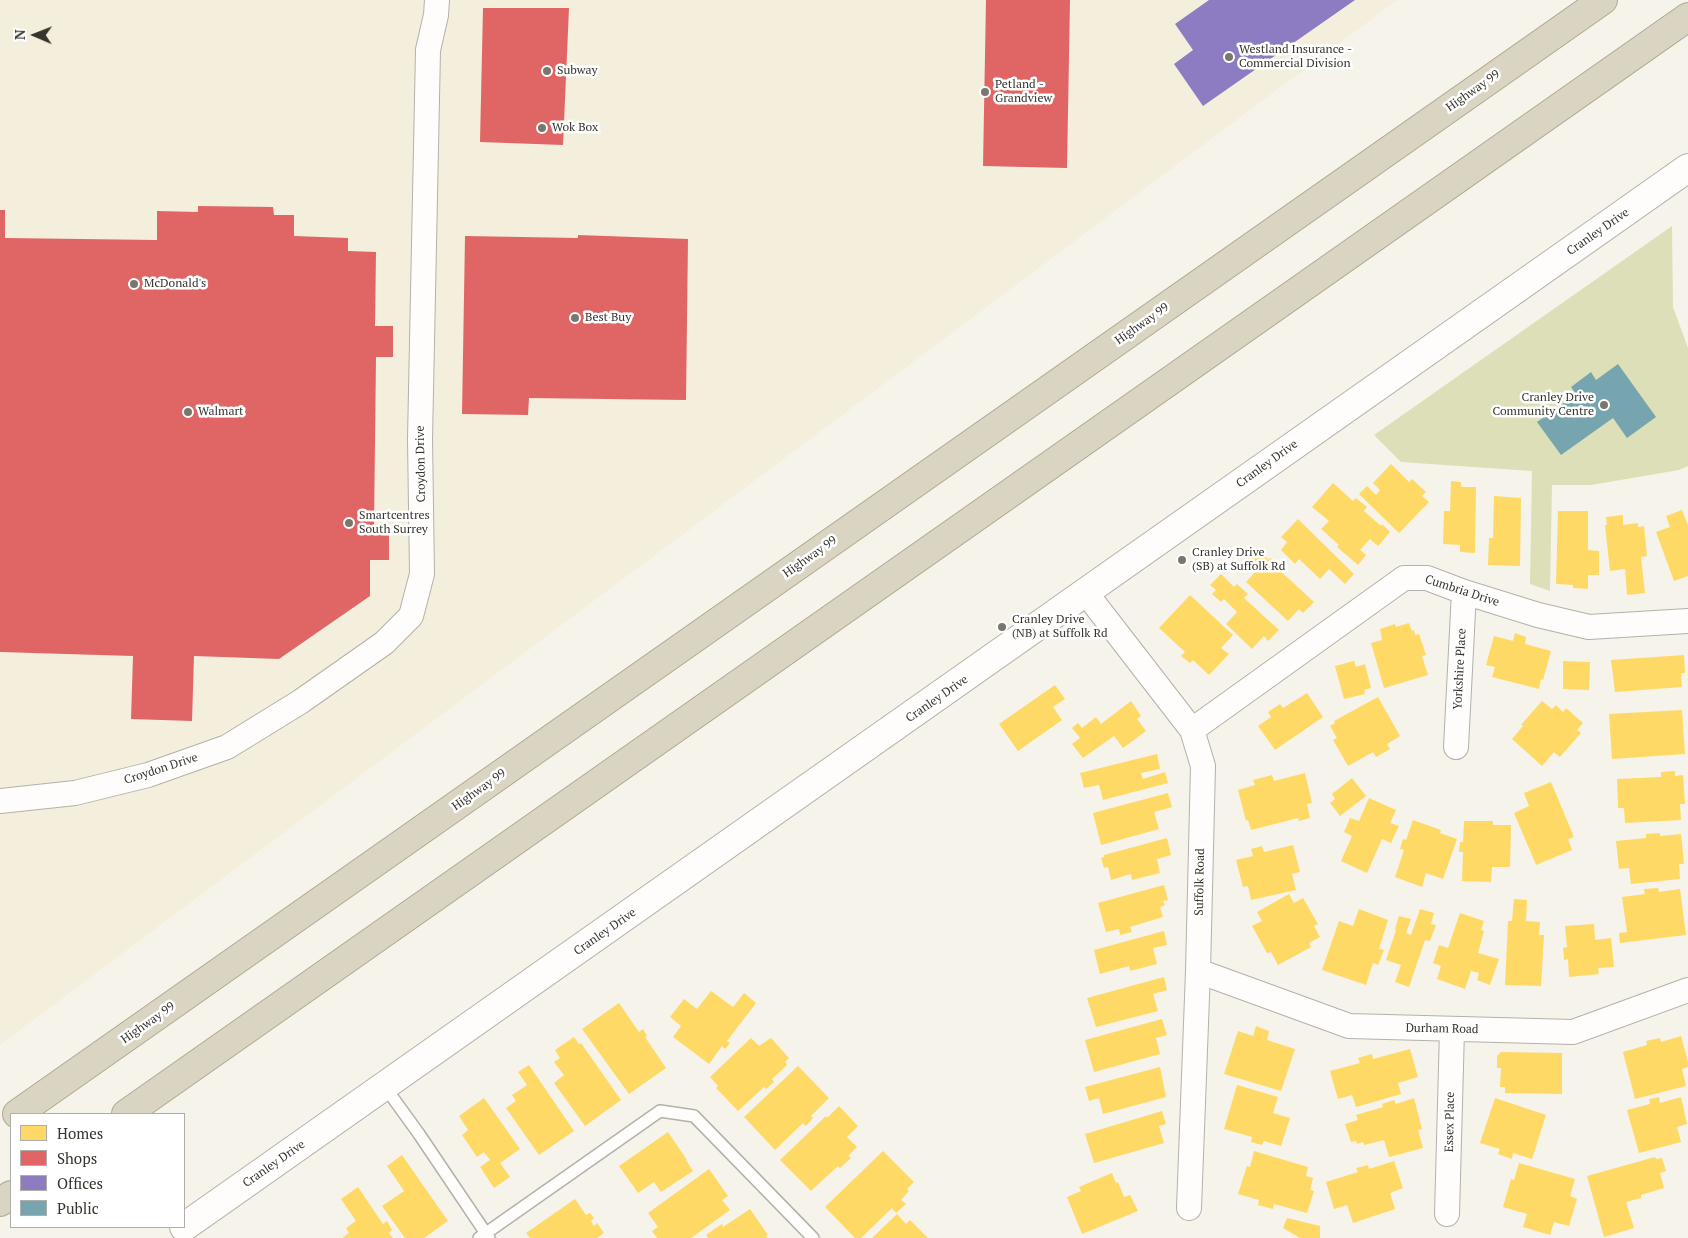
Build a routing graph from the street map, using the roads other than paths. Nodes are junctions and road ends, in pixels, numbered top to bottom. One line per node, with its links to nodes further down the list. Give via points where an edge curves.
1 (437, 0): 10 (street, Croydon Drive, via 428,50 420,439 422,574 411,616 384,642 315,692 227,747 148,775 75,793)
2 (1603, 0): 15 (highway, Highway 99)
3 (1688, 17): 16 (highway)
4 (1688, 168): 6 (street, Cranley Drive)
5 (1464, 592): 7 (street, Cumbria Drive, via 1589,627); 8 (street, Cumbria Drive, via 1427,578 1404,578); 9 (street, Yorkshire Place)
6 (1086, 594): 8 (street, Suffolk Road); 14 (street, Cranley Drive)
7 (1688, 621)
8 (1192, 730): 11 (street, Suffolk Road, via 1202,766)
9 (1456, 747)
10 (0, 801)
11 (1198, 971): 13 (street, Durham Road, via 1349,1026); 17 (street, Suffolk Road)
12 (1688, 990): 13 (street, Durham Road, via 1573,1032)
13 (1452, 1030): 18 (street, Essex Place)
14 (384, 1087): 19 (street, Cranley Drive); 21 (lane, via 419,1134)
15 (18, 1113)
16 (127, 1113)
17 (1189, 1208)
18 (1447, 1214)
19 (185, 1226)
20 (183, 1228): 22 (street, Cranley Drive)
21 (485, 1237): 23 (lane, via 660,1111 694,1116)
22 (168, 1238)
23 (814, 1238)

